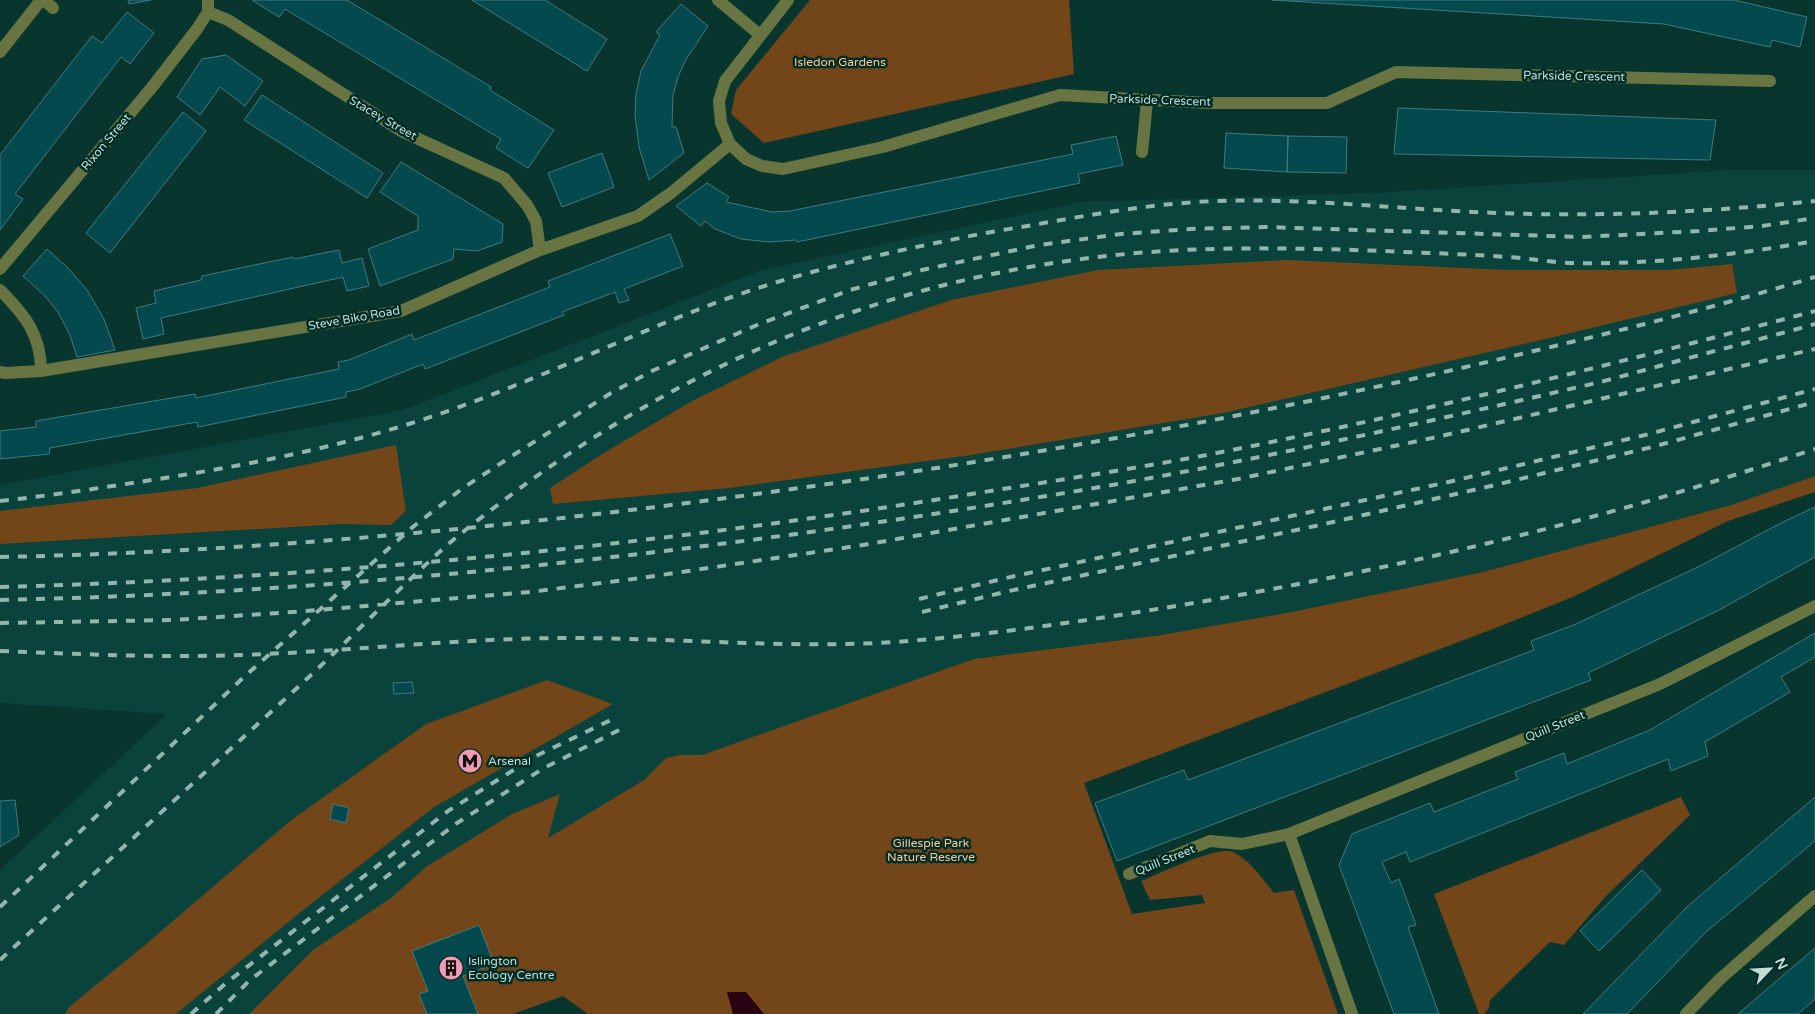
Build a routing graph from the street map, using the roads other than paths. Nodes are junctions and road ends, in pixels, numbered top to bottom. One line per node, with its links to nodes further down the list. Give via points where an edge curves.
1 (718, 0): 5 (street)
2 (788, 0): 5 (street, Parkside Crescent)
3 (46, 3): 6 (street)
4 (208, 6): 11 (street, Stacey Street, via 401,131 504,178 527,204 536,221); 12 (street, Rixon Street, via 197,29 153,86)
5 (760, 34): 9 (street, Parkside Crescent, via 724,81 719,101)
6 (0, 52)
7 (1770, 81): 8 (street, Parkside Crescent, via 1396,72 1328,103)
8 (1147, 101): 9 (street, Parkside Crescent, via 1060,95 883,147 783,169 754,163); 10 (street)
9 (730, 144): 11 (street, Steve Biko Road, via 638,216)
10 (1142, 152)
11 (540, 250): 15 (street, Steve Biko Road, via 401,311)
12 (0, 269)
13 (0, 290): 15 (street, via 27,320 37,340)
14 (0, 372): 15 (street, Steve Biko Road)
15 (41, 372)
16 (1815, 606): 17 (street, Quill Street, via 1660,684)
17 (1289, 834): 18 (street, Quill Street, via 1242,844 1210,842); 20 (street)
18 (1129, 874)
19 (1815, 896): 21 (street, via 1720,979)
20 (1352, 1014)
21 (1686, 1014)

